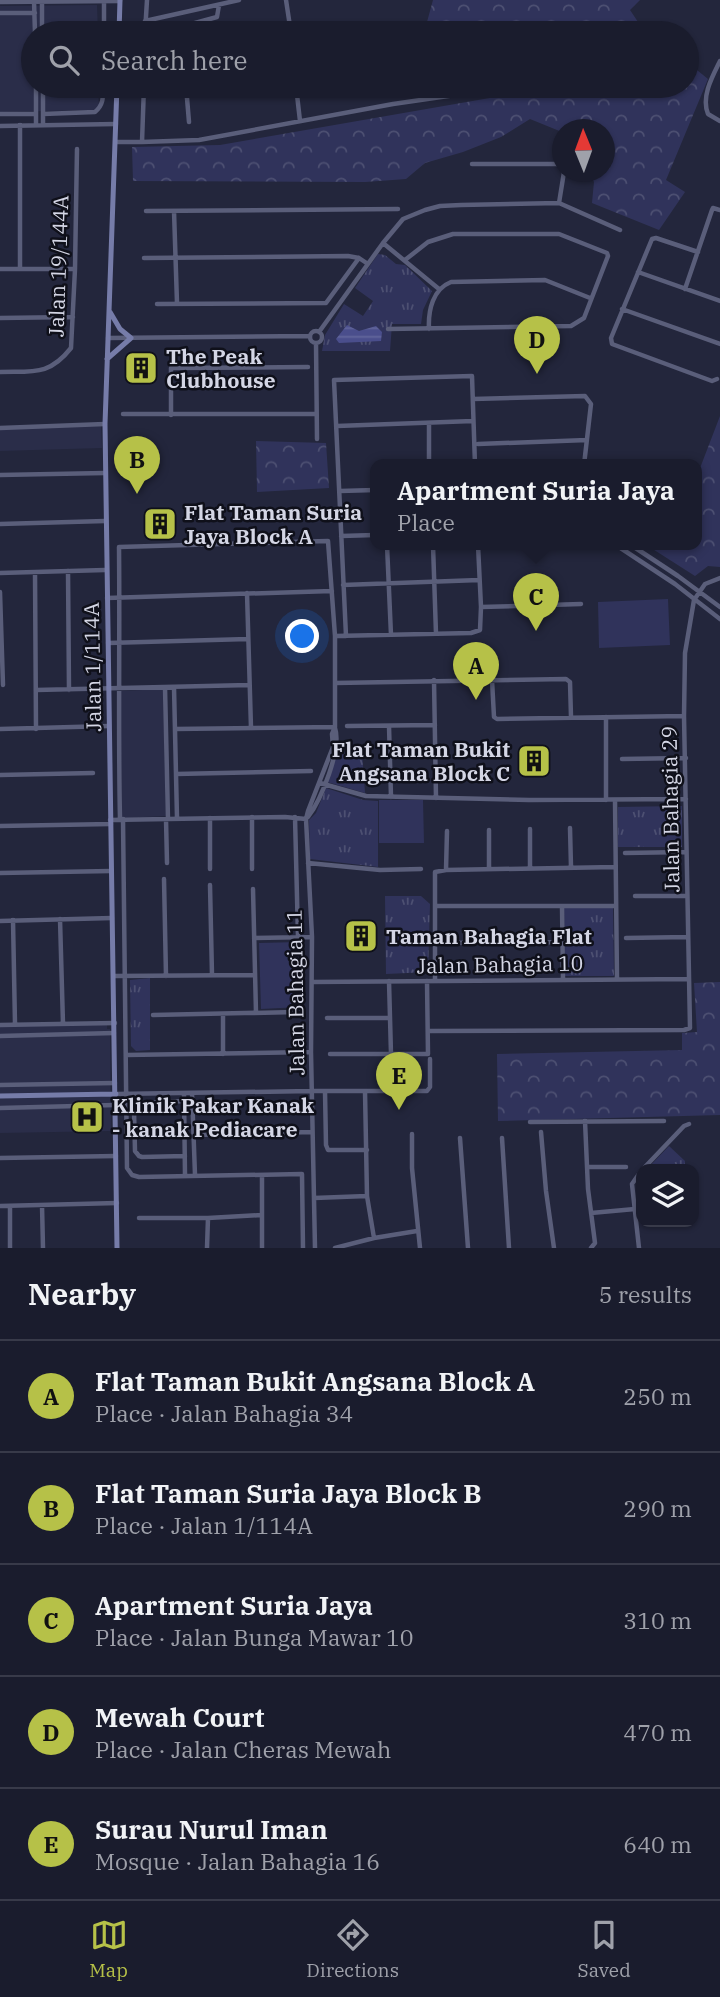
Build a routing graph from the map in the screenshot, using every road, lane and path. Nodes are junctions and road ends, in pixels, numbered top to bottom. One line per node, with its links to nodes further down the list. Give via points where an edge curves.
1 (147, 0): 16 (street)
2 (239, 0): 9 (street)
3 (286, 0): 18 (street)
4 (34, 1): 7 (street); 8 (street); 11 (street)
5 (104, 1): 6 (street); 8 (street); 14 (street)
6 (120, 1): 15 (street)
7 (0, 2)
8 (41, 2): 13 (street)
9 (219, 5): 16 (street); 17 (street, via 217,17)
10 (0, 13): 11 (street)
11 (35, 13): 12 (street)
12 (35, 21)
13 (42, 21)
14 (104, 21)
15 (119, 21)
16 (145, 21)
17 (202, 21)
18 (289, 21)
19 (720, 61): 32 (street, via 705,107)
20 (36, 98): 29 (street)
21 (43, 98): 30 (street)
22 (103, 98): 30 (street, via 95,112)
23 (117, 98): 34 (street, Jalan 1/114A)
24 (144, 98): 40 (street)
25 (187, 98): 33 (street)
26 (297, 98): 31 (street)
27 (434, 98): 31 (street)
28 (0, 114): 29 (street)
29 (36, 114): 37 (street)
30 (43, 114): 38 (street)
31 (300, 121): 40 (street, via 199,140)
32 (720, 121)
33 (189, 122)
34 (116, 124): 38 (street); 39 (street, Jalan 1/114A)
35 (0, 125): 36 (street)
36 (20, 125): 37 (street); 59 (street)
37 (36, 125): 38 (street)
38 (43, 125)
39 (116, 142): 40 (street); 69 (street, Jalan 1/114A)
40 (142, 142)
41 (77, 149): 60 (street, Jalan 19/144A)
42 (472, 164): 43 (street)
43 (552, 164)
44 (562, 182): 45 (street)
45 (559, 204): 50 (street); 51 (street, via 440,206 404,219)
46 (398, 209): 49 (street)
47 (720, 210): 52 (street, via 713,208)
48 (146, 211): 49 (street)
49 (174, 211): 53 (street)
50 (620, 230)
51 (383, 243): 56 (street); 57 (street)
52 (698, 252): 61 (street, via 656,238); 63 (street)
53 (176, 257): 54 (street); 55 (street); 66 (street)
54 (144, 258)
55 (359, 258): 57 (street); 66 (street, via 326,303)
56 (405, 260): 62 (street); 64 (street, via 428,242 453,234 559,234 607,253)
57 (368, 264): 74 (street)
58 (0, 269): 59 (street)
59 (20, 269): 60 (street)
60 (75, 269): 70 (street, Jalan 19/144A)
61 (638, 272): 63 (street); 68 (street)
62 (439, 289): 64 (street, via 451,282 545,280); 72 (street, via 429,312)
63 (685, 289): 65 (street)
64 (590, 298): 72 (street, via 582,321 571,326)
65 (720, 302)
66 (177, 303): 67 (street)
67 (157, 304)
68 (622, 309): 79 (street); 83 (street, via 612,344)
69 (110, 312): 76 (street, Jalan 1/114A); 77 (street)
70 (73, 317): 71 (street); 82 (street, Jalan 19/144A, via 71,348 52,367)
71 (0, 318)
72 (429, 328): 73 (street)
73 (388, 329)
74 (319, 332): 75 (street); 78 (street, via 321,340)
75 (310, 336): 77 (street); 78 (street)
76 (108, 338): 77 (street); 80 (street, Jalan 1/114A)
77 (131, 338): 80 (street)
78 (316, 343): 86 (street)
79 (720, 344)
80 (107, 359): 89 (street, Jalan 1/114A)
81 (308, 367): 87 (street, via 171,368)
82 (0, 372)
83 (717, 379)
84 (473, 399): 88 (street); 91 (street, via 472,376 334,380); 94 (street, via 584,396 591,404)
85 (123, 414): 87 (street)
86 (316, 414): 87 (street); 93 (street)
87 (171, 415)
88 (473, 421): 90 (street); 97 (street)
89 (105, 424): 92 (street); 99 (street, Jalan 1/114A)
90 (429, 424): 91 (street); 96 (street)
91 (337, 426): 102 (street)
92 (0, 428)
93 (317, 439)
94 (587, 440): 95 (street); 98 (street)
95 (478, 444)
96 (429, 459)
97 (475, 459)
98 (585, 459)
99 (105, 472): 100 (street); 103 (street, Jalan 1/114A)
100 (0, 475)
101 (370, 490): 102 (street)
102 (340, 491): 106 (street)
103 (105, 522): 104 (street); 112 (street, Jalan 1/114A)
104 (0, 524)
105 (370, 535): 106 (street)
106 (341, 536): 120 (street)
107 (387, 550): 119 (street)
108 (433, 550): 118 (street)
109 (478, 550): 117 (street)
110 (624, 550): 127 (street)
111 (638, 550): 123 (street)
112 (106, 570): 113 (street); 126 (street, Jalan 1/114A)
113 (68, 571): 114 (street); 149 (street)
114 (34, 572): 115 (street); 148 (street)
115 (0, 573)
116 (720, 578): 123 (street)
117 (479, 580): 118 (street); 129 (street)
118 (435, 582): 119 (street); 132 (street)
119 (388, 583): 120 (street); 133 (street)
120 (343, 585): 135 (street)
121 (332, 591): 124 (street); 125 (street, via 328,541 119,547); 134 (street)
122 (0, 592): 142 (street)
123 (699, 592): 127 (street, Jalan Bahagia 29); 130 (street)
124 (247, 593): 125 (street); 136 (street)
125 (119, 597): 126 (street); 137 (street)
126 (106, 598): 138 (street, Jalan 1/114A)
127 (694, 600): 131 (street); 150 (street, Jalan Bahagia 29, via 685,653)
128 (581, 604): 129 (street)
129 (481, 607): 132 (street, via 480,630)
130 (720, 607)
131 (720, 618)
132 (436, 634): 133 (street)
133 (391, 635): 135 (street)
134 (335, 636): 135 (street); 141 (street)
135 (346, 636)
136 (248, 639): 137 (street); 143 (street)
137 (120, 642): 138 (street); 147 (street)
138 (107, 643): 146 (street, Jalan 1/114A)
139 (434, 680): 140 (street); 141 (street); 153 (street)
140 (492, 680): 151 (street, via 569,680); 151 (street, via 494,719)
141 (335, 682): 158 (street)
142 (3, 685)
143 (249, 685): 145 (street); 157 (street)
144 (165, 687): 145 (street); 147 (street); 179 (street)
145 (174, 687): 161 (street)
146 (108, 689): 147 (street); 149 (street); 154 (street, Jalan 1/114A)
147 (118, 689): 178 (street)
148 (36, 690): 149 (street); 160 (street)
149 (69, 690)
150 (684, 716): 152 (street); 162 (street, Jalan Bahagia 29)
151 (571, 717): 152 (street)
152 (606, 718): 172 (street)
153 (435, 725): 156 (street); 170 (street)
154 (109, 726): 160 (street); 181 (street, Jalan 1/114A)
155 (347, 726): 156 (street)
156 (389, 726): 169 (street)
157 (251, 727): 158 (street); 161 (street)
158 (335, 727): 168 (street, via 337,747)
159 (0, 729): 160 (street)
160 (37, 729)
161 (175, 729): 166 (street)
162 (686, 758): 163 (street); 171 (street, Jalan Bahagia 29)
163 (622, 759)
164 (311, 771): 166 (street)
165 (93, 773): 167 (street)
166 (176, 774): 176 (street)
167 (0, 775)
168 (322, 783): 169 (street, via 366,796); 180 (street)
169 (391, 797): 170 (street)
170 (436, 798): 172 (street)
171 (686, 799): 173 (street); 187 (street, Jalan Bahagia 29)
172 (606, 800): 173 (street)
173 (615, 800): 192 (street)
174 (252, 817): 175 (street); 177 (street); 195 (street)
175 (295, 817): 180 (street); 213 (street)
176 (177, 818): 177 (street); 179 (street)
177 (210, 818): 194 (street)
178 (122, 819): 179 (street); 181 (street); 223 (street)
179 (167, 819): 189 (street)
180 (306, 819): 190 (street, Jalan Bahagia 11)
181 (111, 822): 182 (street); 199 (street, Jalan 1/114A)
182 (0, 826)
183 (570, 828): 191 (street)
184 (530, 829): 193 (street)
185 (489, 830): 197 (street)
186 (447, 831): 198 (street)
187 (686, 852): 188 (street); 205 (street, Jalan Bahagia 29)
188 (625, 853)
189 (167, 863)
190 (308, 863): 196 (street); 214 (street, Jalan Bahagia 11)
191 (571, 867): 192 (street); 193 (street)
192 (615, 867): 208 (street)
193 (530, 868): 197 (street)
194 (210, 869)
195 (252, 869)
196 (421, 869)
197 (489, 869): 198 (street)
198 (446, 870): 206 (street, via 435,872)
199 (111, 871): 200 (street); 209 (street, Jalan 1/114A)
200 (0, 873)
201 (164, 879): 224 (street)
202 (209, 885): 220 (street)
203 (253, 889): 216 (street)
204 (635, 896): 205 (street)
205 (687, 896): 215 (street, Jalan Bahagia 29)
206 (435, 906): 207 (street); 219 (street)
207 (562, 906): 208 (street); 218 (street)
208 (616, 906): 226 (street)
209 (113, 918): 210 (street); 222 (street, Jalan 1/114A)
210 (60, 919): 211 (street); 239 (street)
211 (13, 920): 212 (street); 241 (street)
212 (0, 921)
213 (298, 937): 214 (street); 216 (street)
214 (312, 937): 231 (street, Jalan Bahagia 11)
215 (688, 937): 217 (street); 227 (street, Jalan Bahagia 29)
216 (254, 938): 221 (street)
217 (626, 938)
218 (562, 942): 219 (street); 225 (street)
219 (435, 943): 230 (street)
220 (212, 975): 221 (street); 224 (street)
221 (255, 975): 233 (street)
222 (114, 976): 223 (street); 238 (street, Jalan 1/114A)
223 (125, 976): 224 (street); 249 (street)
224 (166, 976)
225 (563, 979): 226 (street, Jalan Bahagia 10); 230 (street, Jalan Bahagia 10)
226 (617, 979): 227 (street, Jalan Bahagia 10)
227 (689, 979): 242 (street, Jalan Bahagia 29, via 690,1028)
228 (389, 981): 229 (street, Jalan Bahagia 10); 231 (street, Jalan Bahagia 10); 237 (street)
229 (427, 981): 230 (street, Jalan Bahagia 10); 242 (street)
230 (435, 981)
231 (312, 982): 245 (street, Jalan Bahagia 11)
232 (296, 1012): 233 (street)
233 (256, 1013): 234 (street)
234 (223, 1014): 235 (street); 246 (street)
235 (153, 1015)
236 (327, 1018): 237 (street)
237 (390, 1018): 248 (street)
238 (115, 1023): 239 (street); 243 (street, Jalan 1/114A)
239 (62, 1024): 241 (street)
240 (0, 1025): 241 (street)
241 (15, 1025)
242 (428, 1031): 250 (street)
243 (115, 1033): 244 (street); 251 (street, Jalan 1/114A)
244 (0, 1036)
245 (312, 1052): 246 (street); 253 (street, Jalan Bahagia 11)
246 (223, 1054): 249 (street)
247 (330, 1054): 248 (street)
248 (391, 1054): 250 (street)
249 (126, 1055): 258 (street)
250 (429, 1056): 255 (street, via 430,1090)
251 (116, 1083): 252 (street); 257 (street, Jalan 1/114A)
252 (0, 1085)
253 (312, 1091): 254 (street); 256 (street); 268 (street, Jalan Bahagia 11)
254 (325, 1091): 255 (street); 274 (street, via 328,1150)
255 (365, 1091): 274 (street)
256 (192, 1093): 259 (street); 271 (street)
257 (116, 1094): 258 (street); 260 (street); 262 (street, Jalan 1/114A)
258 (128, 1094): 259 (street); 283 (street, via 127,1168 139,1177)
259 (184, 1094): 261 (street)
260 (0, 1097)
261 (184, 1101): 276 (street); 276 (street, via 141,1102 134,1110 139,1156)
262 (116, 1105): 263 (street); 275 (street, Jalan 1/114A)
263 (0, 1108)
264 (584, 1121): 265 (street); 266 (street); 279 (street)
265 (664, 1121)
266 (530, 1122)
267 (689, 1124): 278 (street)
268 (312, 1132): 271 (street); 286 (street, Jalan Bahagia 11)
269 (541, 1132): 310 (street)
270 (412, 1134): 296 (street)
271 (194, 1135): 281 (street)
272 (460, 1138): 308 (street)
273 (502, 1138): 309 (street)
274 (367, 1150): 285 (street)
275 (116, 1156): 277 (street); 287 (street, Jalan 1/114A)
276 (185, 1156): 283 (street)
277 (0, 1158)
278 (648, 1164)
279 (587, 1167): 280 (street); 292 (street)
280 (626, 1167)
281 (195, 1175): 282 (street); 283 (street)
282 (261, 1175): 293 (street); 304 (street, via 302,1174)
283 (185, 1176)
284 (636, 1176): 291 (street, via 632,1184)
285 (367, 1196): 286 (street); 297 (street)
286 (314, 1198): 305 (street, Jalan Bahagia 11)
287 (117, 1203): 288 (street); 301 (street, Jalan 1/114A)
288 (41, 1205): 290 (street); 300 (street)
289 (0, 1206): 290 (street)
290 (10, 1206): 299 (street)
291 (635, 1209): 292 (street); 311 (street)
292 (592, 1213): 298 (street)
293 (261, 1215): 295 (street); 303 (street)
294 (139, 1218): 295 (street)
295 (208, 1218): 302 (street)
296 (417, 1231): 297 (street); 307 (street)
297 (374, 1238): 306 (street)
298 (592, 1247)
299 (10, 1248)
300 (43, 1248)
301 (117, 1248)
302 (207, 1248)
303 (262, 1248)
304 (303, 1248)
305 (315, 1248)
306 (335, 1248)
307 (420, 1248)
308 (468, 1248)
309 (509, 1248)
310 (554, 1248)
311 (639, 1248)

